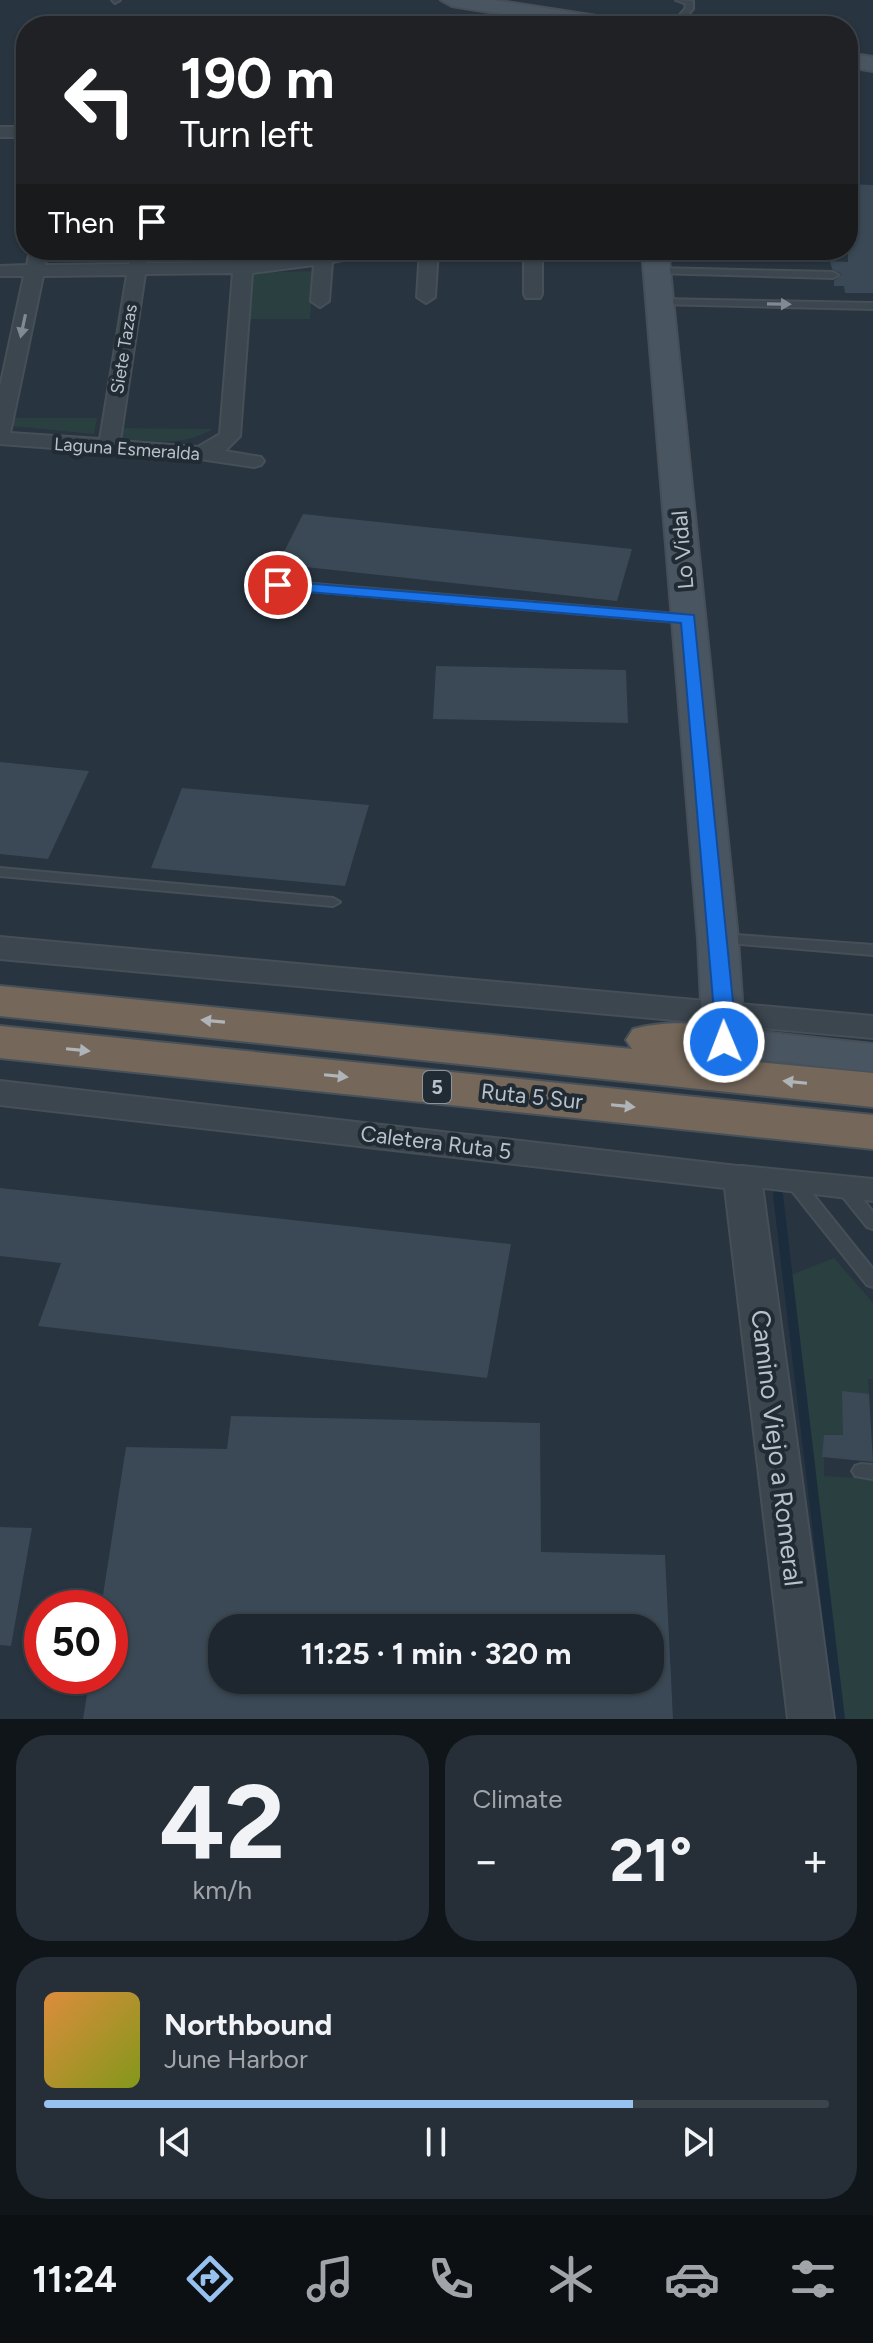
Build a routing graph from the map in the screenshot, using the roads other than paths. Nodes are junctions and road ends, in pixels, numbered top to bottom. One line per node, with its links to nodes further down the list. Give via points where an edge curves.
1 (452, 0): 3 (main road)
2 (680, 0): 4 (lane, via 690,3)
3 (553, 16)
4 (683, 16)
5 (37, 260): 15 (street)
6 (138, 260): 15 (street); 23 (street, Siete Tazas)
7 (244, 260): 24 (street, via 230,436)
8 (251, 260): 9 (street, via 288,265)
9 (317, 260)
10 (323, 260): 20 (street)
11 (428, 260): 19 (street)
12 (533, 260): 18 (street)
13 (617, 260): 14 (street)
14 (657, 269): 17 (lane); 21 (lane, one-way to 21); 27 (main road, Lo Vidal)
15 (35, 270): 16 (street); 22 (street, one-way to 22)
16 (0, 271)
17 (833, 275)
18 (533, 294)
19 (426, 297)
20 (320, 301)
21 (873, 306)
22 (0, 436): 23 (street, Laguna Esmeralda)
23 (109, 448): 24 (street, Laguna Esmeralda)
24 (200, 453): 25 (street, Laguna Esmeralda)
25 (254, 461)
26 (278, 585): 27 (lane)
27 (688, 619): 30 (main road, Lo Vidal)
28 (0, 872): 29 (lane)
29 (333, 902)
30 (718, 939): 32 (lane); 34 (main road, Lo Vidal)
31 (0, 948): 34 (street)
32 (873, 950)
33 (0, 1001): 36 (highway, Ruta 5 Sur / 5, one-way to 33)
34 (724, 1027): 35 (street); 36 (highway); 38 (main road)
35 (873, 1027)
36 (291, 1029): 39 (highway, Ruta 5 Sur / 5, one-way to 36)
37 (0, 1042): 41 (highway, Ruta 5 Sur / 5, one-way to 41)
38 (873, 1058)
39 (873, 1090)
40 (0, 1093): 42 (street, Caletera Ruta 5)
41 (873, 1132)
42 (742, 1177): 43 (street, Caletera Ruta 5); 47 (street, Camino Viejo a Romeral)
43 (794, 1182): 44 (street, Caletera Ruta 5); 46 (lane)
44 (858, 1188): 45 (lane)
45 (873, 1223)
46 (873, 1281)
47 (811, 1719)

